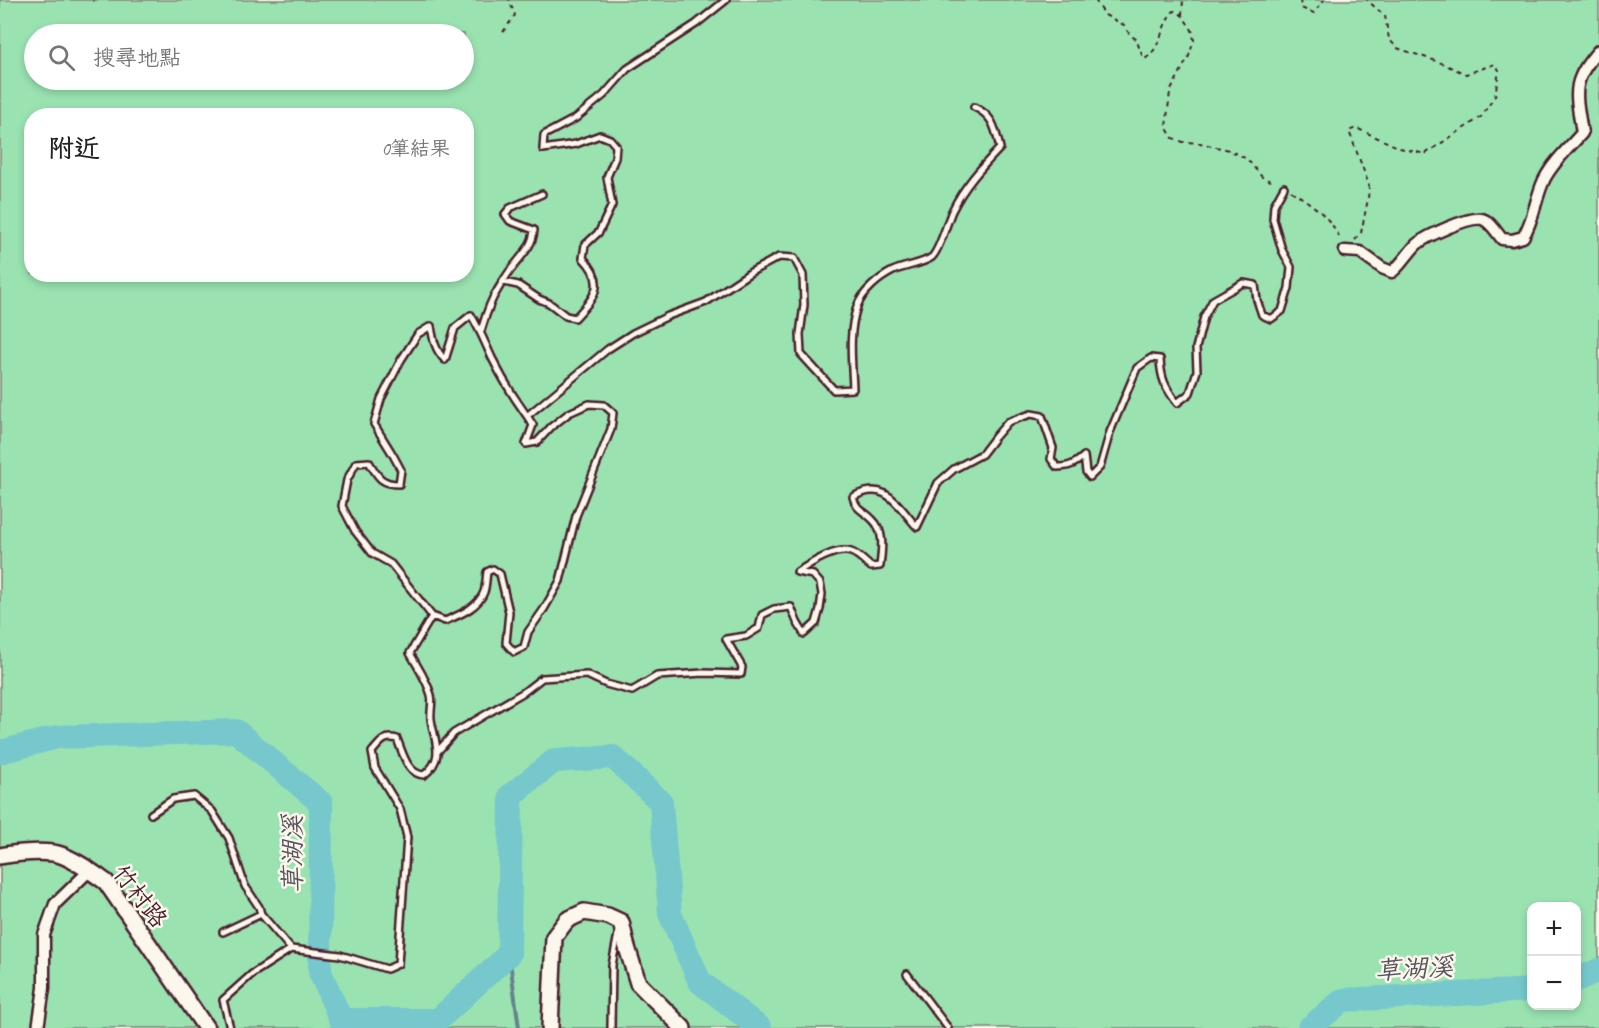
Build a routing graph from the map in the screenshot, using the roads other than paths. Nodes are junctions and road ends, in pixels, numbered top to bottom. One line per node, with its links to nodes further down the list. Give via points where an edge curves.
1 (726, 0): 7 (lane, via 627,69 576,118 544,135 543,149 576,144 600,135 616,146 607,177 612,205 599,232 585,245 583,258 598,283 583,309 575,318 566,316 518,285)
2 (1599, 50): 6 (street, via 1577,83 1582,133 1550,169 1523,237 1502,239 1488,221 1471,219 1418,244 1392,272 1360,252)
3 (974, 107): 9 (lane, via 985,112 995,127 1000,148 968,184 932,257 874,283 857,305 852,338 853,389 834,390 801,354 803,275 794,258 779,257 706,302 668,316 608,349)
4 (1284, 187): 11 (lane, via 1274,205 1282,250 1291,267 1282,311 1271,319 1262,315 1255,285 1244,283 1212,300 1196,348 1197,372 1190,393 1177,403 1161,378 1160,359 1151,358 1137,368 1100,467 1090,477 1084,456 1068,467 1057,467 1051,459 1053,448 1042,416 1030,414 1008,423 982,454 938,483 917,527 888,495 875,490 853,497 855,506 874,520 881,533 880,566 871,567 853,552 840,550 797,572 813,575 820,583 822,594 816,623 804,634 791,607 774,609 762,615 759,628 746,636 726,639 742,667 741,674 657,676 632,691 587,675 542,678 454,733)
5 (542, 194): 7 (lane, via 505,214 510,221 534,230 526,252)
6 (1345, 251)
7 (504, 282): 8 (lane)
8 (481, 331): 9 (lane, via 493,360); 10 (lane, via 471,315 455,328 445,360 435,345 431,326 417,334 381,399 374,424 401,470 399,484 387,484 369,462 356,463 347,480 342,506 372,553 391,564)
9 (527, 416): 10 (lane, via 532,425 526,444 537,442 569,413 589,404 604,405 613,413 611,429 576,516 560,581 528,632 524,647 514,652 506,643 509,612 500,574 493,569 487,572 484,592 476,604 445,621)
10 (432, 616): 11 (lane, via 410,653 432,698 431,717)
11 (438, 751): 18 (lane, via 433,768 424,775 411,770 397,739 383,739 372,752 375,768 400,809 407,837 398,964 387,969 340,955)
12 (151, 814): 15 (lane, via 173,799 194,796 212,811 229,838 245,886)
13 (0, 856): 14 (street, 竹村路, via 18,852 59,854)
14 (90, 870): 20 (street, via 55,904 44,936 44,988); 21 (street, 竹村路, via 120,900)
15 (261, 914): 17 (lane); 18 (lane)
16 (621, 922): 23 (street, via 584,912 567,920 554,937); 24 (lane, via 612,965); 25 (street, via 638,983)
17 (223, 933)
18 (291, 950): 22 (lane, via 252,974 223,1000)
19 (907, 974): 26 (lane)
20 (38, 1028)
21 (206, 1028)
22 (230, 1028)
23 (550, 1028)
24 (611, 1028)
25 (683, 1028)
26 (948, 1028)

